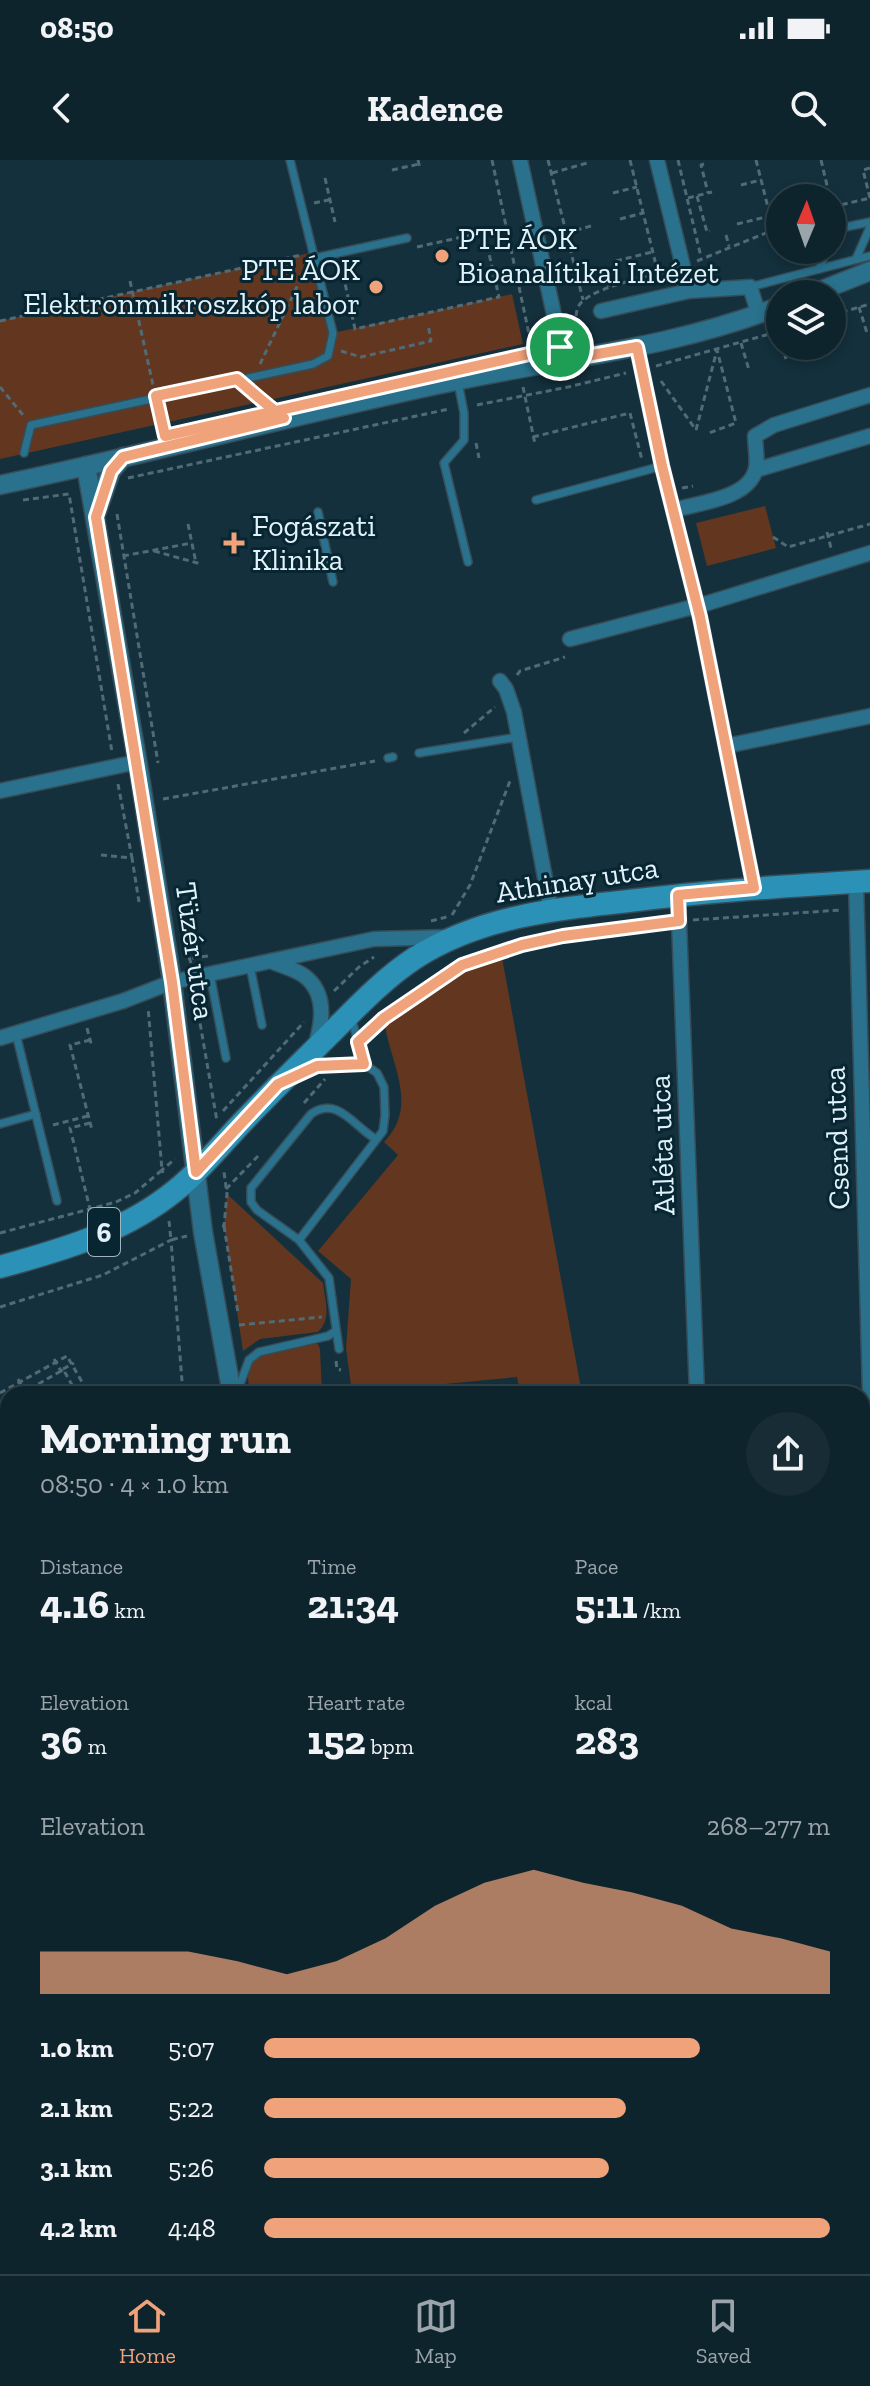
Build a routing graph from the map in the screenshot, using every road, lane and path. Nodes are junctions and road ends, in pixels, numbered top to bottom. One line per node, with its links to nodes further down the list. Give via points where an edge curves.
1 (290, 160): 30 (lane)
2 (492, 160): 38 (path)
3 (520, 160): 85 (street)
4 (548, 160): 15 (path)
5 (630, 160): 20 (path)
6 (657, 160): 58 (street)
7 (678, 160): 24 (path)
8 (756, 160): 17 (path)
9 (821, 160): 18 (path)
10 (587, 163): 15 (path)
11 (419, 164): 14 (path)
12 (704, 164): 23 (path, via 710,193)
13 (870, 168): 25 (path, via 863,170)
14 (392, 170)
15 (551, 173): 43 (path)
16 (325, 178): 26 (path)
17 (761, 180): 19 (path); 27 (path)
18 (827, 184)
19 (741, 185)
20 (637, 187): 21 (path); 31 (path)
21 (613, 193)
22 (851, 194): 28 (path)
23 (697, 196): 24 (path); 41 (path)
24 (687, 198): 53 (path)
25 (870, 198): 28 (path)
26 (332, 199): 30 (path); 34 (path)
27 (766, 200)
28 (853, 202): 29 (path)
29 (846, 203)
30 (302, 205): 51 (lane)
31 (643, 213): 33 (path); 50 (path)
32 (766, 217): 35 (path)
33 (620, 219)
34 (335, 222)
35 (737, 224)
36 (870, 224): 39 (lane); 57 (lane)
37 (591, 226): 43 (path)
38 (507, 227): 40 (path); 86 (path, via 533,353 517,356)
39 (846, 228)
40 (491, 231): 42 (path); 46 (path)
41 (710, 231)
42 (484, 232): 48 (path); 55 (path, via 499,297 355,329)
43 (566, 233): 61 (path)
44 (766, 233): 49 (path)
45 (726, 235): 49 (path)
46 (492, 237)
47 (407, 238): 51 (lane)
48 (412, 248)
49 (730, 248): 53 (path)
50 (652, 252): 54 (path); 63 (path)
51 (314, 255): 69 (path); 83 (lane, via 333,333); 89 (path)
52 (870, 256): 57 (lane)
53 (701, 259): 58 (path)
54 (616, 261)
55 (340, 264)
56 (821, 264): 60 (lane)
57 (863, 265): 60 (lane); 64 (street)
58 (683, 267): 63 (path); 68 (street)
59 (589, 268): 61 (path)
60 (819, 269): 66 (lane)
61 (576, 271): 70 (path)
62 (605, 271): 67 (path)
63 (658, 274): 67 (path)
64 (837, 280)
65 (130, 281): 69 (path)
66 (750, 287): 68 (street); 76 (street)
67 (609, 288): 70 (path)
68 (689, 291): 73 (street)
69 (133, 292): 77 (path); 94 (path)
70 (583, 300): 85 (path, via 576,309 576,341)
71 (870, 304): 72 (path)
72 (859, 307): 74 (path); 79 (path)
73 (601, 311)
74 (846, 311)
75 (766, 312): 76 (street)
76 (759, 315): 82 (street)
77 (0, 321)
78 (428, 324): 83 (path, via 431,341 361,357)
79 (867, 333)
80 (766, 335): 81 (path)
81 (741, 343): 84 (path); 88 (path)
82 (637, 347): 85 (street); 87 (street)
83 (330, 348): 89 (lane, via 328,356 313,364)
84 (717, 350): 87 (path); 99 (path); 100 (path, via 736,423)
85 (562, 353): 86 (street)
86 (519, 368): 91 (street); 95 (path)
87 (641, 370): 95 (path); 110 (street)
88 (749, 370)
89 (254, 376): 90 (lane)
90 (237, 379): 94 (lane); 97 (path, via 273,410)
91 (457, 380): 96 (lane); 107 (street)
92 (0, 387): 98 (path)
93 (870, 395): 111 (street, via 755,436)
94 (156, 396): 98 (lane); 101 (path)
95 (525, 396): 96 (path); 103 (path)
96 (462, 407): 113 (path); 128 (lane, via 464,440 444,463)
97 (258, 414)
98 (31, 425): 106 (lane)
99 (696, 430)
100 (709, 433)
101 (165, 436)
102 (870, 436): 111 (street)
103 (533, 437): 104 (path); 112 (path, via 630,413)
104 (535, 444)
105 (477, 446): 108 (path)
106 (24, 453)
107 (123, 457): 109 (street); 120 (street, Tüzér utca, via 111,471)
108 (479, 458)
109 (86, 466): 114 (street); 120 (street, Tüzér utca)
110 (662, 466): 112 (lane); 118 (street)
111 (756, 470): 118 (street, via 729,496)
112 (644, 471): 115 (lane)
113 (121, 480)
114 (0, 485)
115 (536, 500)
116 (15, 502): 143 (path, via 69,494)
117 (116, 508): 127 (path)
118 (674, 510): 130 (street)
119 (318, 512): 129 (lane)
120 (96, 517): 141 (street, Tüzér utca)
121 (188, 524): 124 (path)
122 (870, 524): 123 (path, via 788,547)
123 (773, 537)
124 (192, 543): 125 (path); 125 (path, via 199,564)
125 (150, 551): 127 (path)
126 (870, 553): 130 (street)
127 (123, 556): 142 (path)
128 (468, 562)
129 (333, 582)
130 (697, 606): 131 (street); 137 (street)
131 (570, 639)
132 (565, 657): 133 (path)
133 (520, 671)
134 (503, 685): 136 (street); 138 (path, via 501,703)
135 (870, 716): 137 (street)
136 (518, 737): 138 (lane); 154 (street)
137 (726, 746): 151 (street)
138 (439, 749): 139 (lane)
139 (419, 753)
140 (391, 758): 147 (path)
141 (137, 762): 143 (street); 164 (street, Tüzér utca)
142 (158, 763)
143 (115, 766): 146 (street); 149 (path)
144 (510, 780): 157 (path)
145 (161, 788): 147 (path)
146 (0, 791)
147 (163, 799): 148 (path)
148 (164, 808)
149 (132, 858)
150 (863, 881): 151 (main road, Athinay utca / 6); 153 (street, Csend utca)
151 (754, 888): 152 (main road, Athinay utca / 6)
152 (678, 895): 154 (main road, Athinay utca / 6); 156 (street, Atléta utca)
153 (857, 909): 156 (path); 215 (street, Csend utca)
154 (551, 910): 157 (main road, Athinay utca / 6)
155 (466, 912): 157 (path)
156 (679, 921): 172 (path, via 563,936 462,965); 214 (street, Atléta utca)
157 (453, 926): 158 (street); 158 (path, via 437,918); 166 (main road, Athinay utca / 6)
158 (405, 936): 160 (street); 165 (path, via 359,967)
159 (185, 946): 163 (path)
160 (272, 962): 161 (street); 165 (street, via 305,976)
161 (250, 966): 162 (street); 167 (lane)
162 (210, 974): 163 (street); 175 (lane)
163 (193, 978): 164 (street); 182 (path)
164 (172, 982): 169 (street); 188 (street, Tüzér utca)
165 (322, 1002): 174 (street); 182 (path)
166 (350, 1013): 172 (lane); 174 (main road, Athinay utca / 6)
167 (262, 1025)
168 (87, 1028): 171 (path)
169 (16, 1034): 170 (street); 180 (lane)
170 (0, 1038)
171 (90, 1040): 173 (path); 181 (path, via 70,1045)
172 (358, 1042): 176 (lane)
173 (92, 1047)
174 (314, 1049): 178 (main road, Athinay utca / 6)
175 (226, 1058)
176 (364, 1064): 178 (lane, via 317,1066); 187 (lane, via 384,1087 383,1131)
177 (330, 1079): 179 (path)
178 (278, 1084): 190 (main road, Athinay utca / 6)
179 (320, 1085)
180 (36, 1114): 184 (lane); 185 (lane)
181 (88, 1116): 183 (path); 185 (path)
182 (217, 1118): 188 (path)
183 (90, 1123): 186 (path); 192 (path, via 70,1128)
184 (0, 1124)
185 (40, 1129): 191 (lane)
186 (92, 1130)
187 (376, 1139): 194 (lane); 194 (lane, via 343,1112 319,1108 251,1188 257,1210)
188 (193, 1144): 190 (street, Tüzér utca)
189 (162, 1170): 192 (path, via 135,1193)
190 (196, 1172): 195 (main road, 6, via 128,1222); 212 (street, Tüzér utca)
191 (57, 1201)
192 (91, 1210): 193 (path)
193 (0, 1233)
194 (299, 1240): 197 (lane, via 329,1278)
195 (0, 1267)
196 (0, 1307): 211 (path, via 103,1275 171,1240)
197 (334, 1316): 198 (path); 199 (lane)
198 (239, 1325)
199 (336, 1331): 200 (lane); 213 (lane, via 259,1352 249,1360)
200 (336, 1351): 204 (path)
201 (54, 1361): 202 (path, via 67,1356); 203 (path); 205 (path)
202 (73, 1363): 203 (path); 210 (path)
203 (62, 1370): 208 (path); 209 (path)
204 (341, 1370)
205 (19, 1380): 206 (path); 207 (path)
206 (10, 1386)
207 (21, 1386)
208 (35, 1386)
209 (72, 1386)
210 (85, 1386)
211 (182, 1386)
212 (232, 1386)
213 (238, 1386)
214 (697, 1386)
215 (870, 1386)

